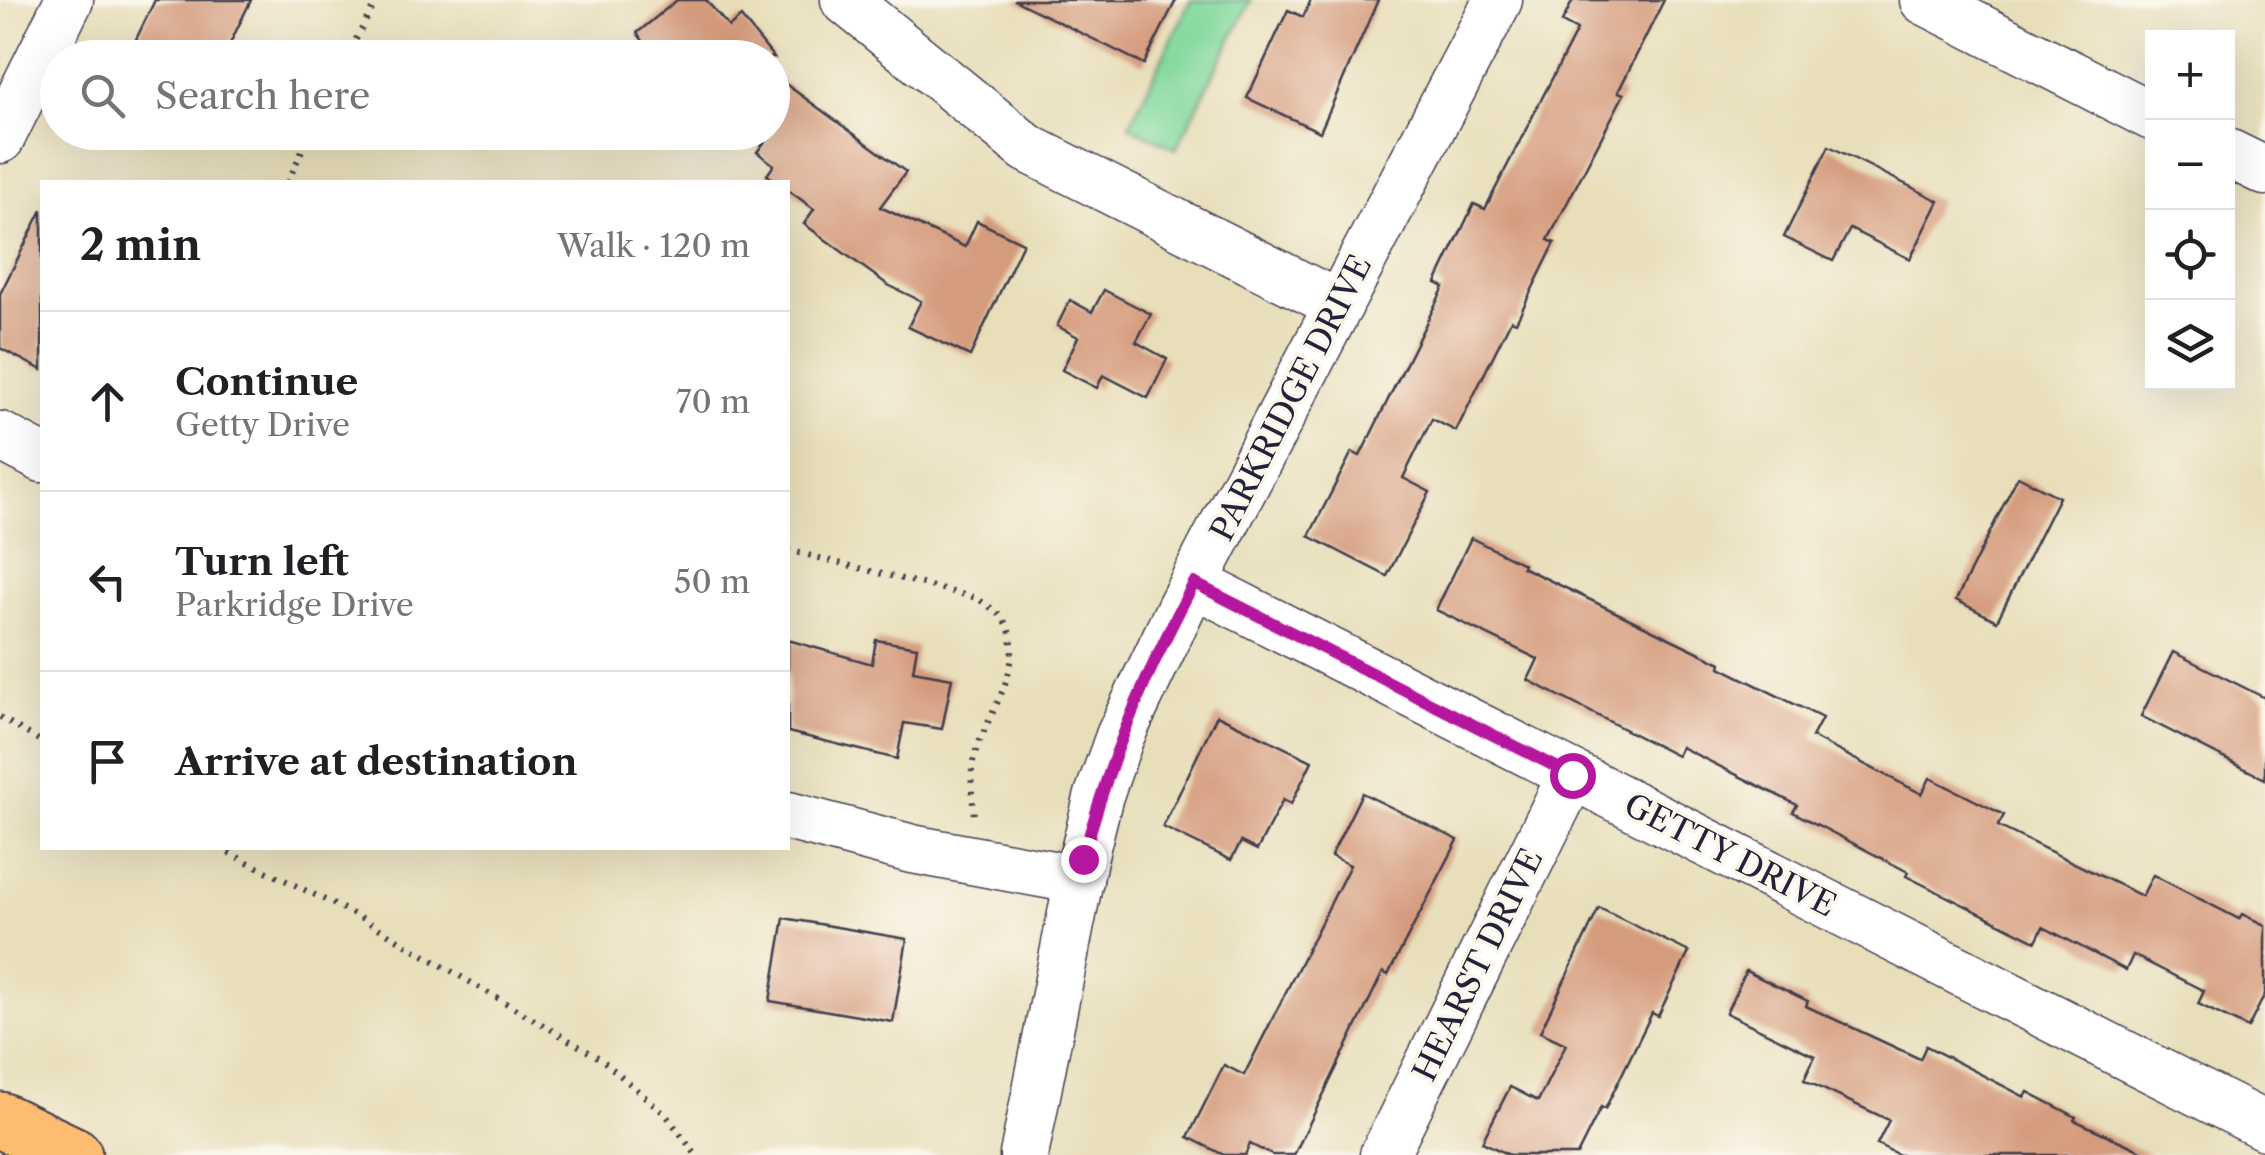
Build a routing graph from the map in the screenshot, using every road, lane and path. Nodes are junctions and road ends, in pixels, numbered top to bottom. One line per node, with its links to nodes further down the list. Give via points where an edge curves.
1 (68, 0): 6 (street)
2 (376, 0): 7 (path)
3 (845, 0): 15 (street, via 1027,148)
4 (1498, 0): 15 (street, PARKRIDGE DRIVE)
5 (1924, 0): 9 (street)
6 (48, 40)
7 (355, 40)
8 (40, 57): 10 (street)
9 (2145, 112)
10 (0, 139)
11 (302, 150): 14 (path)
12 (2235, 157): 13 (street)
13 (2265, 172)
14 (289, 180)
15 (1339, 305): 19 (street, PARKRIDGE DRIVE)
16 (0, 436): 17 (street)
17 (40, 457)
18 (790, 551): 25 (path, via 977,598 1009,627 1006,679 971,776)
19 (1194, 583): 22 (street, GETTY DRIVE); 26 (street, PARKRIDGE DRIVE, via 1120,736)
20 (0, 717): 21 (path)
21 (40, 741)
22 (1572, 775): 28 (street, GETTY DRIVE); 32 (street, HEARST DRIVE)
23 (790, 817): 25 (street)
24 (223, 850): 30 (path, via 356,915 600,1058 666,1116)
25 (976, 860): 26 (street)
26 (1078, 880): 31 (street, PARKRIDGE DRIVE)
27 (0, 1120): 29 (highway)
28 (2265, 1126)
29 (74, 1155)
30 (696, 1155)
31 (1024, 1155)
32 (1384, 1155)

